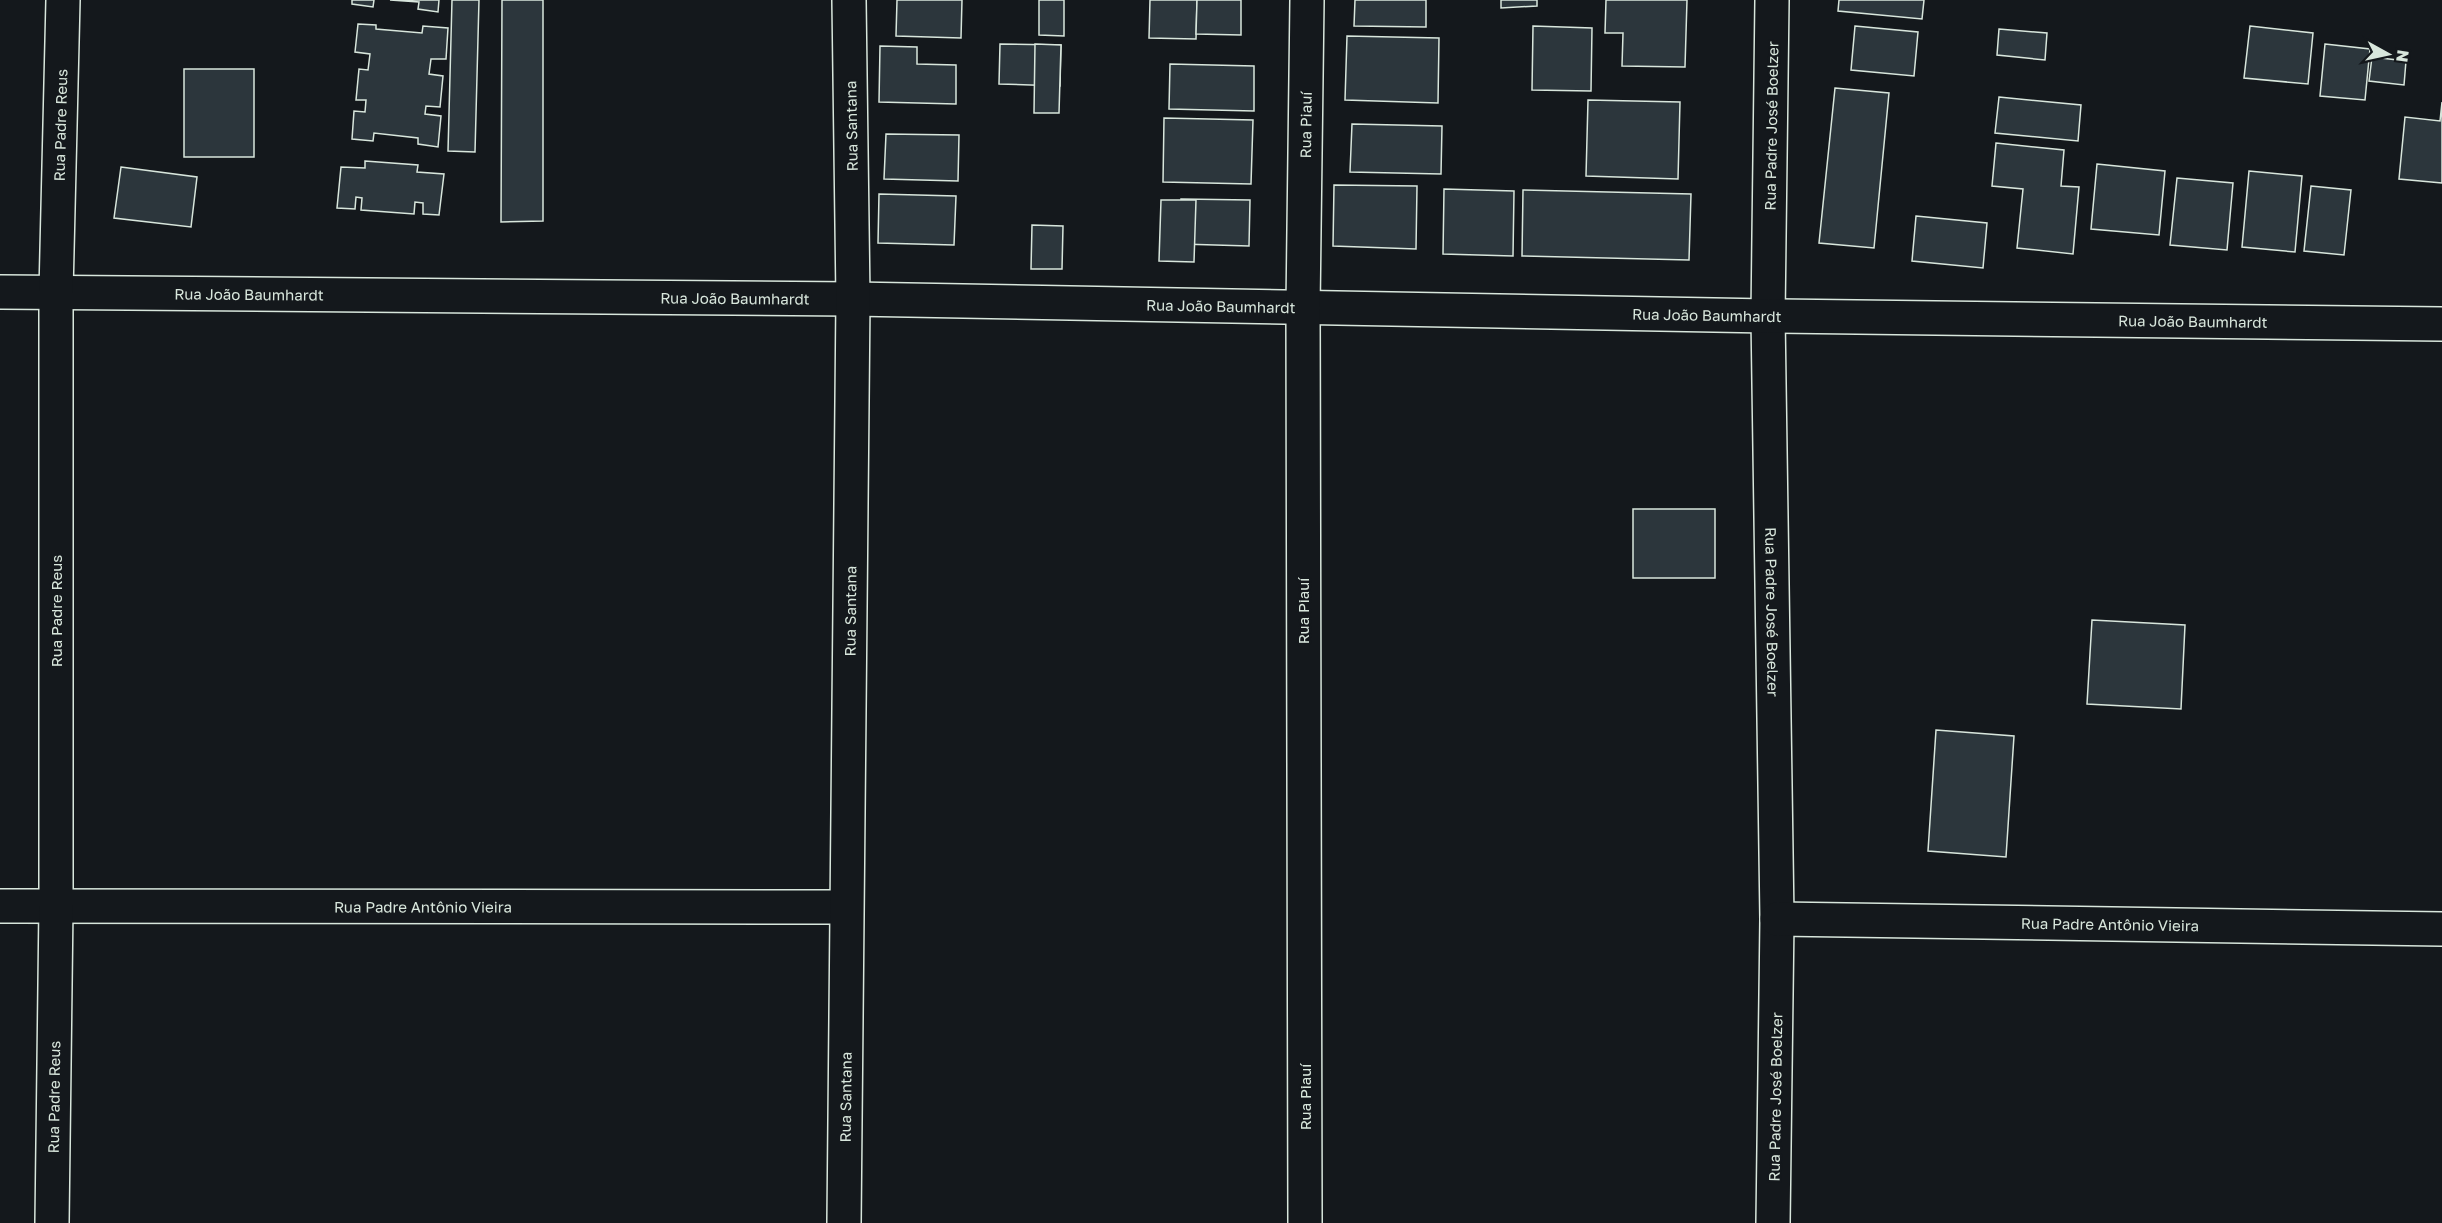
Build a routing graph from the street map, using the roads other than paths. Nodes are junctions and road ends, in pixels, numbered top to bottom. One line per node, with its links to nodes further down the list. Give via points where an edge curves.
1 (63, 0): 6 (street, Rua Padre Reus)
2 (849, 0): 7 (street, Rua Santana)
3 (1307, 0): 8 (street, Rua Piauí)
4 (1772, 0): 9 (street, Rua Padre José Boelzer)
5 (0, 292): 6 (street, Rua João Baumhardt)
6 (56, 292): 7 (street, Rua João Baumhardt); 12 (street, Rua Padre Reus)
7 (853, 299): 8 (street, Rua João Baumhardt); 13 (street, Rua Santana)
8 (1303, 307): 9 (street, Rua João Baumhardt); 18 (street, Rua Piauí)
9 (1768, 316): 10 (street, Rua João Baumhardt); 14 (street, Rua Padre José Boelzer)
10 (2442, 324)
11 (0, 906): 12 (street, Rua Padre Antônio Vieira)
12 (56, 906): 13 (street, Rua Padre Antônio Vieira); 16 (street, Rua Padre Reus)
13 (846, 907): 17 (street, Rua Santana)
14 (1777, 919): 15 (street, Rua Padre Antônio Vieira); 19 (street, Rua Padre José Boelzer)
15 (2442, 928)
16 (52, 1223)
17 (844, 1223)
18 (1305, 1223)
19 (1773, 1223)

